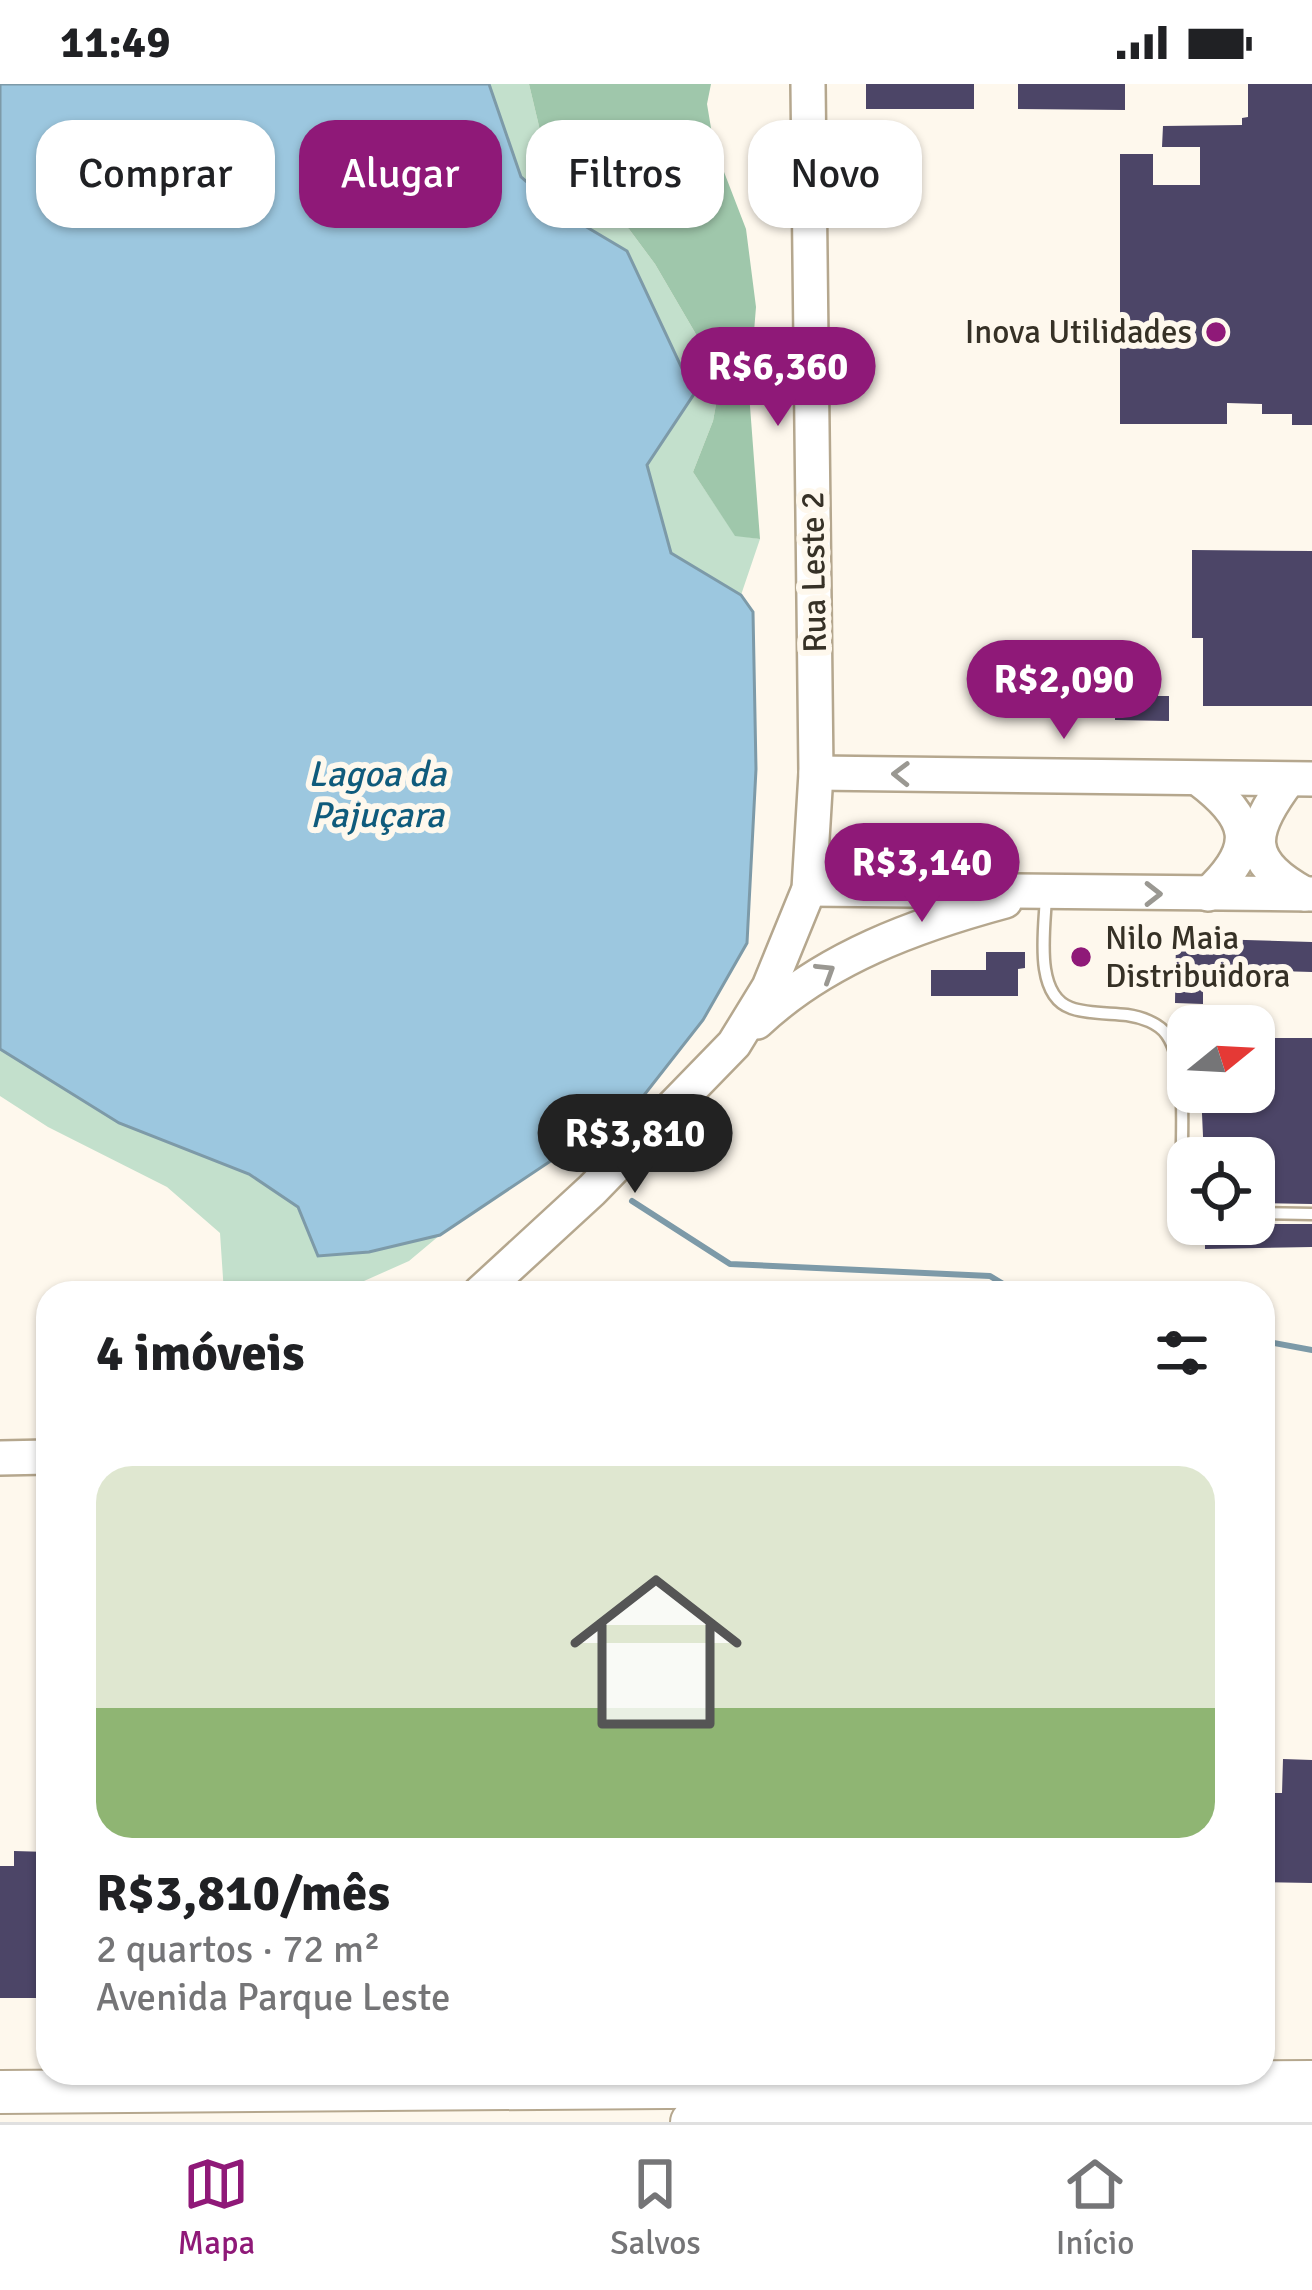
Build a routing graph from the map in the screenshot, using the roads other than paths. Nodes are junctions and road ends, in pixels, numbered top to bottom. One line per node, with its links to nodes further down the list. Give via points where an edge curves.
1 (808, 84): 2 (street, Rua Leste 2)
2 (816, 773): 3 (street, one-way to 2); 5 (street, Rua Leste 2)
3 (1199, 779): 4 (street); 7 (street, via 1228,801 1243,831 1239,862)
4 (1300, 779): 8 (street, via 1266,808 1257,841 1268,871)
5 (809, 889): 6 (street); 9 (street, Rua Leste 2, via 769,987)
6 (1041, 893): 7 (street, one-way to 7); 9 (street, one-way to 6, via 804,986 870,947); 10 (lane, via 1044,958 1060,1002 1137,1017 1168,1036)
7 (1208, 894): 8 (street)
8 (1308, 894)
9 (734, 1044): 13 (street)
10 (1180, 1137)
11 (1275, 1213): 12 (lane)
12 (1312, 1214)
13 (493, 1281)
14 (0, 1457): 15 (street)
15 (36, 1457)
16 (1275, 2082): 17 (highway)
17 (1312, 2082)
18 (918, 2085): 19 (highway)
19 (0, 2092)
20 (1312, 2119): 21 (highway)
21 (692, 2122)

